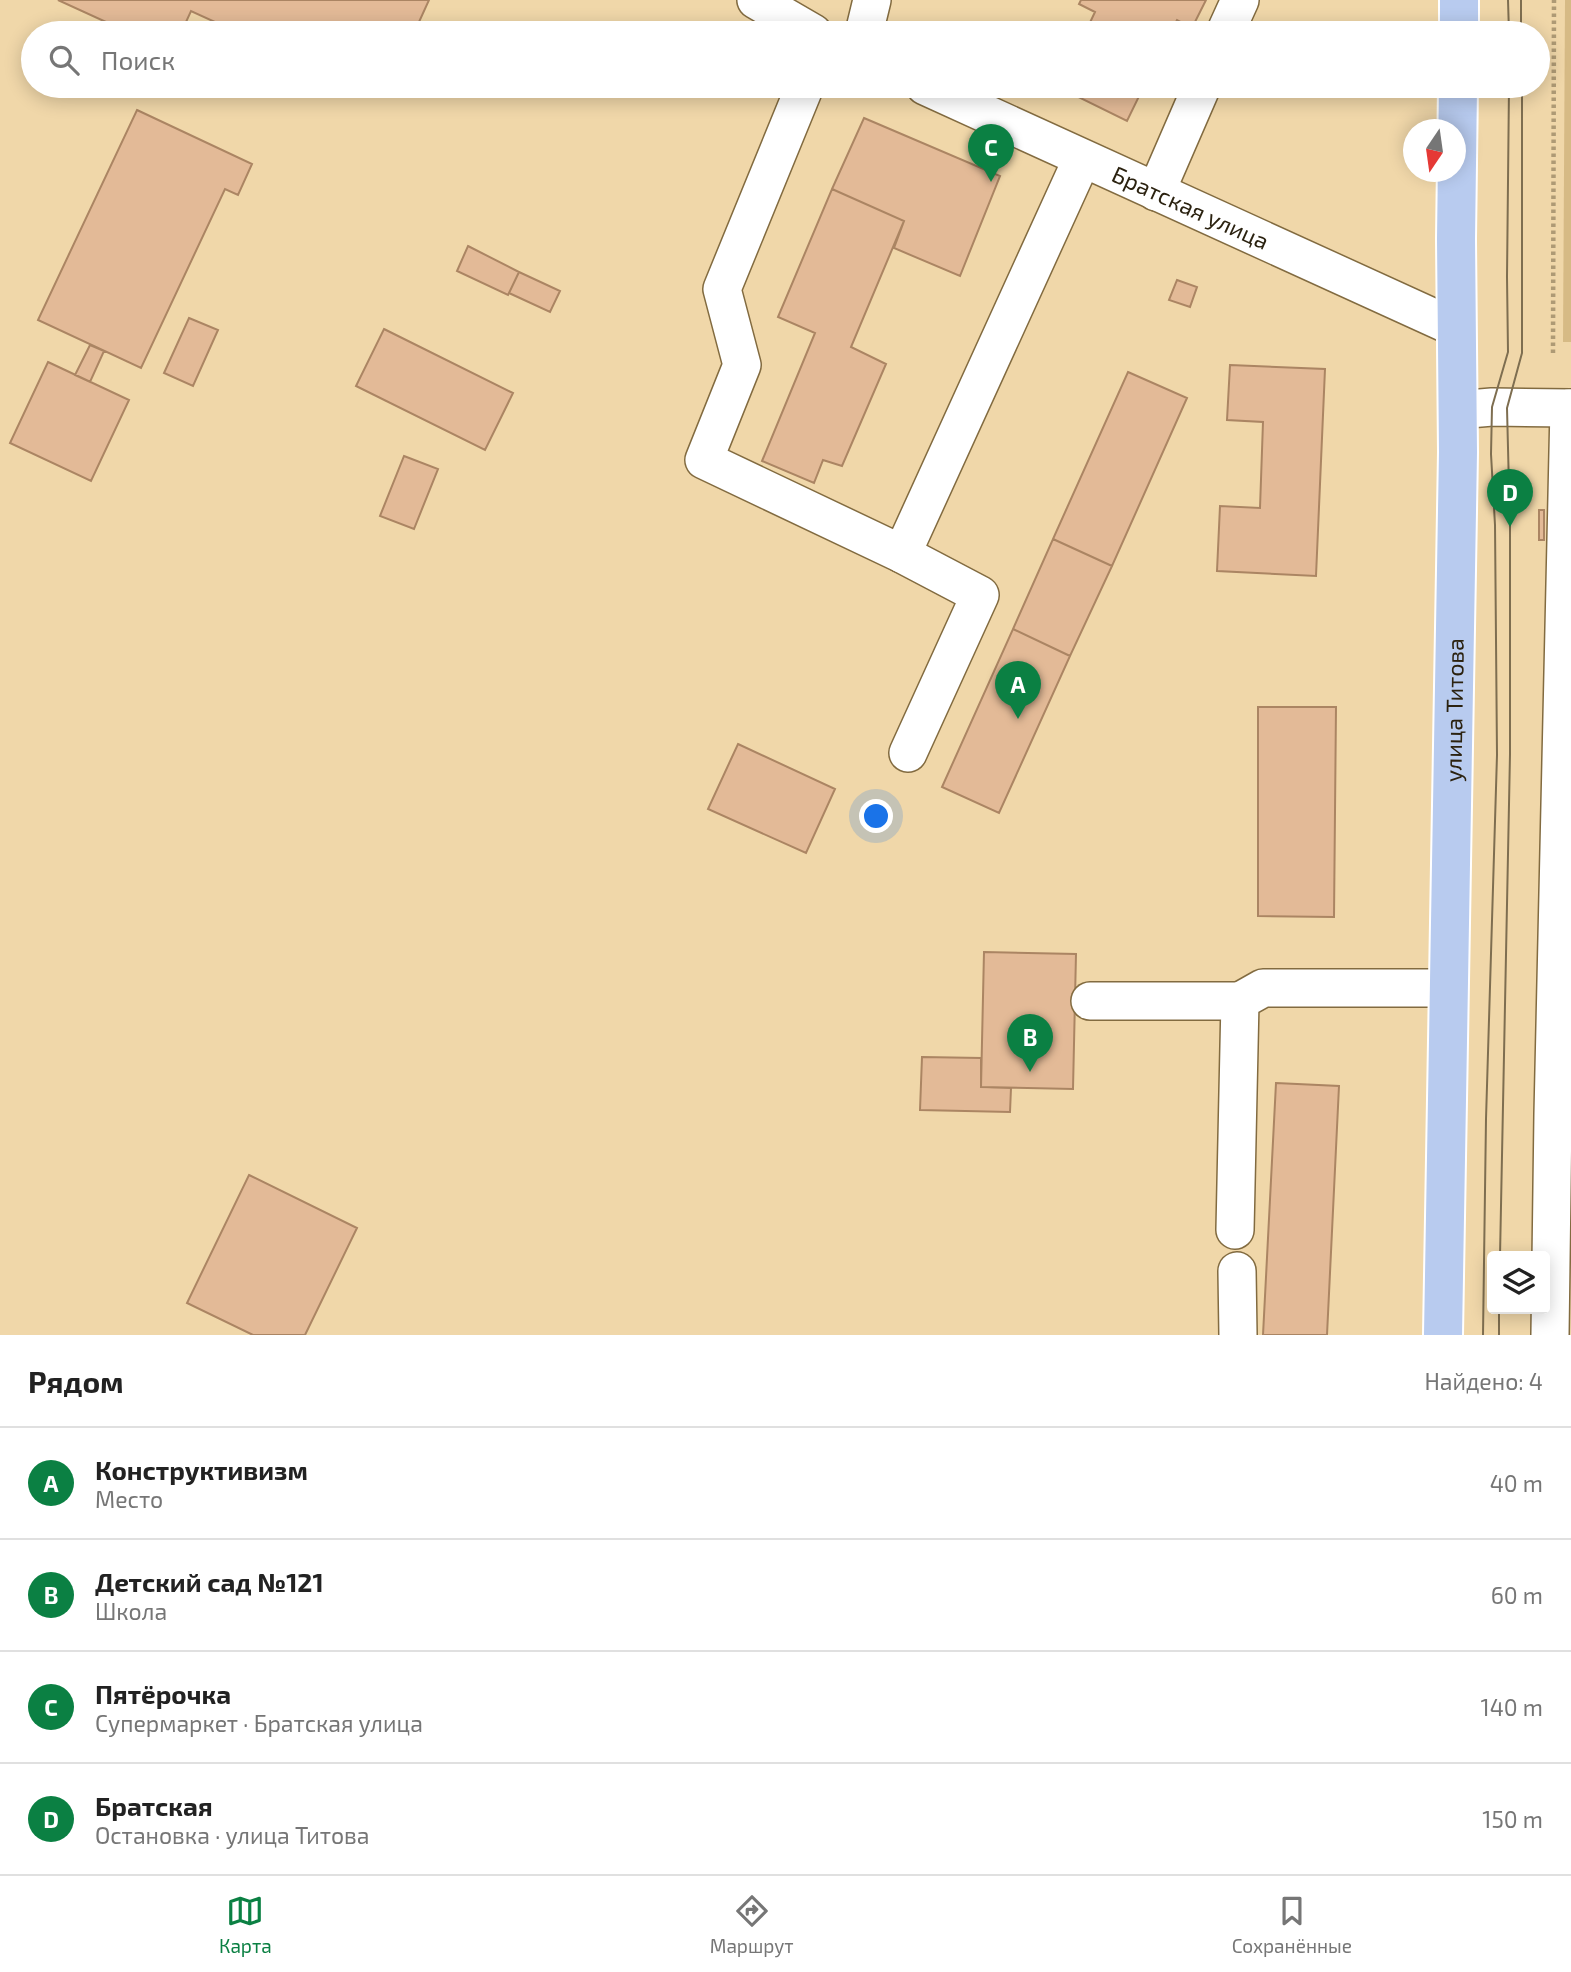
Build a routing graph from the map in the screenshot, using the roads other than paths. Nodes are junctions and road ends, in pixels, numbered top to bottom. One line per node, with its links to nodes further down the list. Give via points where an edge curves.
1 (872, 0): 6 (street)
2 (1240, 0): 7 (street)
3 (1459, 0): 8 (main road)
4 (763, 4): 5 (street)
5 (792, 21)
6 (867, 21)
7 (1231, 21)
8 (1459, 21)
9 (800, 98): 18 (street, via 722,289 742,365 704,460)
10 (951, 98): 13 (street, Братская улица)
11 (1197, 98): 14 (street)
12 (1458, 98): 15 (main road, улица Титова)
13 (1082, 159): 14 (street, Братская улица); 18 (street)
14 (1156, 192): 15 (street, Братская улица)
15 (1456, 328): 17 (main road, улица Титова)
16 (1570, 408): 17 (street); 27 (street)
17 (1457, 410): 20 (main road, улица Титова)
18 (902, 554): 19 (street, via 981,595)
19 (908, 754)
20 (1449, 988): 22 (street, via 1263,988); 26 (main road, улица Титова)
21 (1090, 1001): 22 (street)
22 (1240, 1001): 23 (street)
23 (1235, 1230)
24 (1237, 1271): 25 (street)
25 (1238, 1335)
26 (1443, 1335)
27 (1550, 1335)

